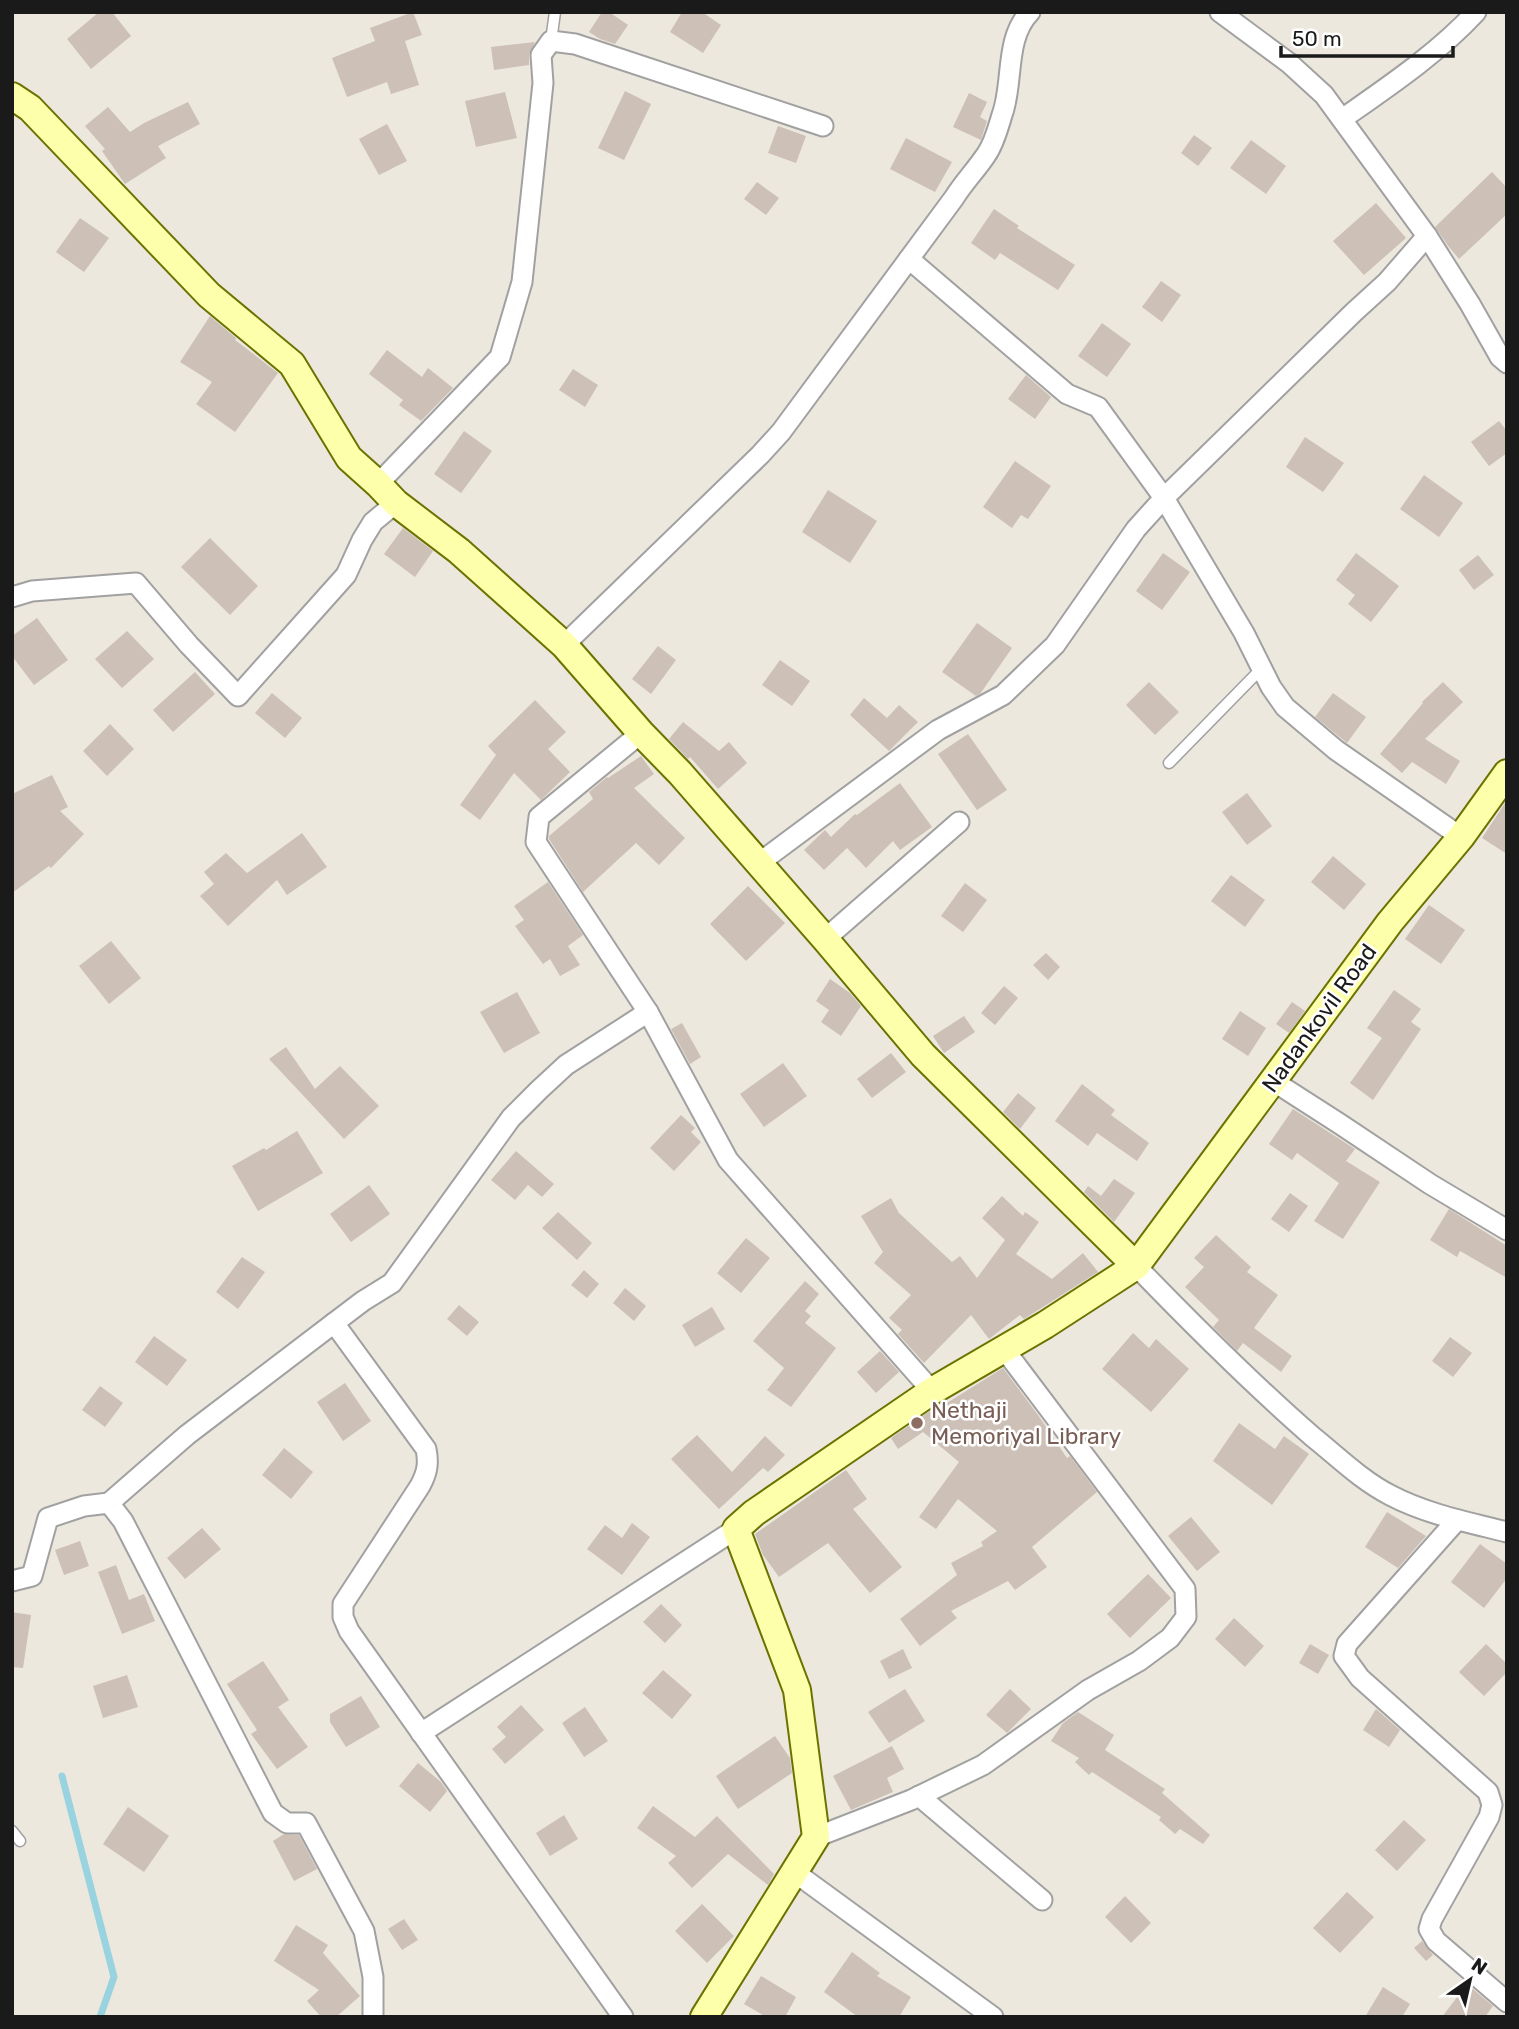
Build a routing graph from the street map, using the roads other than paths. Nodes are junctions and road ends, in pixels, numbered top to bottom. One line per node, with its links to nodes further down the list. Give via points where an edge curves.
1 (555, 12): 5 (lane)
2 (1030, 12): 10 (street, via 1015,41 1004,110 988,154)
3 (1220, 12): 7 (street, via 1302,74)
4 (1476, 12): 7 (street, via 1452,38)
5 (551, 41): 8 (street, via 575,44); 12 (street, via 541,55 543,83 522,282 500,357)
6 (12, 96): 12 (street, via 30,108 209,295 292,364 349,458)
7 (1342, 119): 9 (street)
8 (823, 126)
9 (1427, 236): 11 (street); 13 (street, via 1387,282)
10 (909, 259): 13 (street, via 1067,394 1098,407); 15 (street, via 781,432)
11 (1507, 363)
12 (387, 494): 14 (street, via 346,575 238,696 136,583 32,591); 15 (street)
13 (1164, 498): 16 (street); 22 (street, via 1136,529 1055,645 1003,695 938,730)
14 (12, 597)
15 (564, 645): 17 (street)
16 (1262, 668): 18 (lane); 21 (street, via 1284,707 1336,750)
17 (641, 733): 22 (street); 24 (street, via 539,817 536,842)
18 (1169, 763)
19 (1507, 773): 21 (street, Nadankovil Road)
20 (958, 822): 23 (street)
21 (1461, 837): 25 (street, Nadankovil Road, via 1390,922)
22 (759, 863): 23 (street)
23 (825, 939): 27 (street, via 923,1055)
24 (648, 1013): 28 (street, via 566,1065 510,1118 392,1283); 30 (street, via 728,1160)
25 (1273, 1082): 26 (street); 27 (street, Nadankovil Road)
26 (1507, 1230)
27 (1136, 1266): 29 (street); 32 (street, via 1280,1408 1367,1482 1418,1508)
28 (334, 1323): 31 (street, via 187,1435); 36 (street, via 426,1449 429,1461 420,1486 343,1604 349,1631)
29 (1004, 1349): 30 (street); 37 (street, via 1185,1589 1186,1617 1170,1638 1139,1661 1088,1690 983,1765)
30 (932, 1391): 33 (street)
31 (109, 1503): 35 (street, via 48,1518 32,1576); 44 (street, via 273,1813 287,1823 306,1823 364,1931 373,1977)
32 (1457, 1520): 34 (street); 43 (street, via 1348,1644 1344,1656 1360,1678 1488,1792 1489,1817 1429,1929 1436,1941)
33 (736, 1529): 36 (street); 39 (street, via 797,1690)
34 (1507, 1532)
35 (12, 1581)
36 (421, 1733): 45 (street)
37 (919, 1796): 39 (street); 42 (street)
38 (12, 1831): 40 (lane)
39 (816, 1837): 41 (street)
40 (20, 1841)
41 (793, 1871): 46 (street); 47 (street)
42 (1042, 1900)
43 (1507, 2002)
44 (373, 2017)
45 (623, 2017)
46 (704, 2017)
47 (993, 2017)

